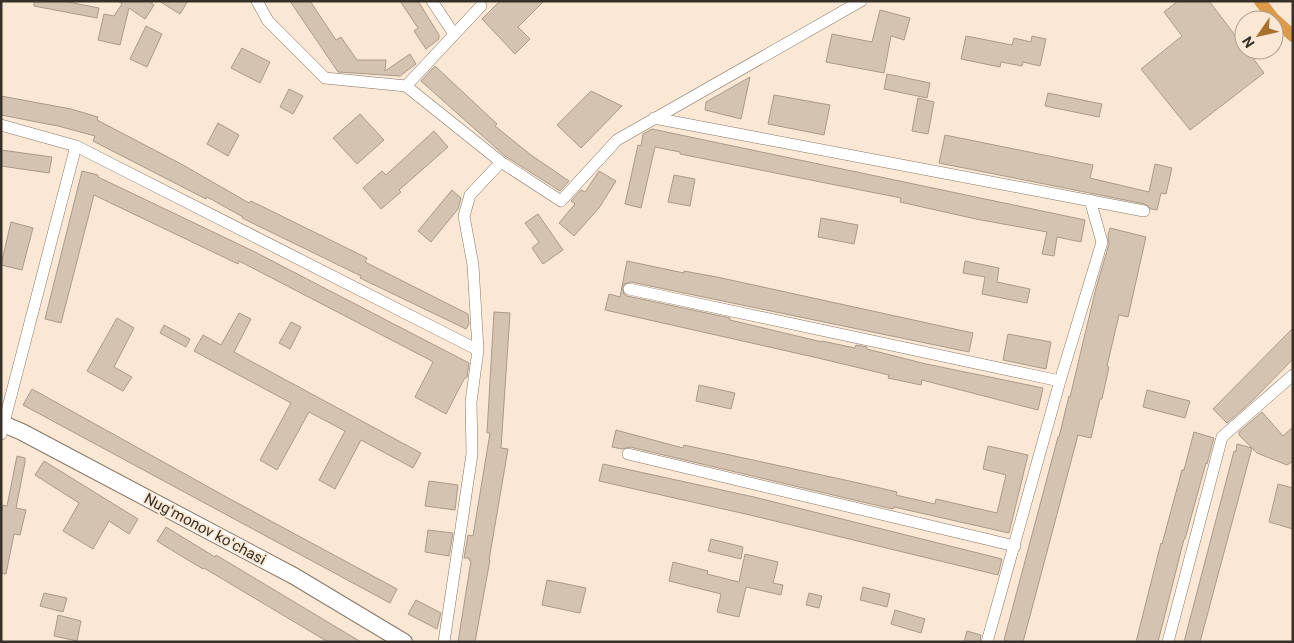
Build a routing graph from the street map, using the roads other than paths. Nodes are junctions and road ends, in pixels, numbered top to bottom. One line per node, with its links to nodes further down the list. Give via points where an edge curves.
1 (257, 1): 6 (street, via 268,21 325,78)
2 (432, 1): 5 (street)
3 (861, 1): 7 (street)
4 (481, 6): 5 (street)
5 (454, 34): 6 (street)
6 (406, 86): 10 (street)
7 (654, 118): 10 (street, via 617,140 561,201); 11 (street)
8 (1, 125): 9 (street)
9 (76, 146): 14 (street); 17 (street)
10 (500, 162): 14 (street, via 470,195 464,216 473,265)
11 (1090, 200): 12 (street); 16 (street, via 1102,242)
12 (1144, 211)
13 (629, 289): 16 (street)
14 (478, 350): 21 (street, via 471,402 472,454)
15 (1293, 375): 23 (street, via 1222,438)
16 (1060, 381): 19 (street)
17 (2, 427): 20 (main road, Nugʻmonov koʻchasi, via 22,432 294,576)
18 (628, 454): 19 (street)
19 (1015, 546): 22 (street)
20 (404, 642)
21 (444, 642)
22 (987, 642)
23 (1168, 642)

